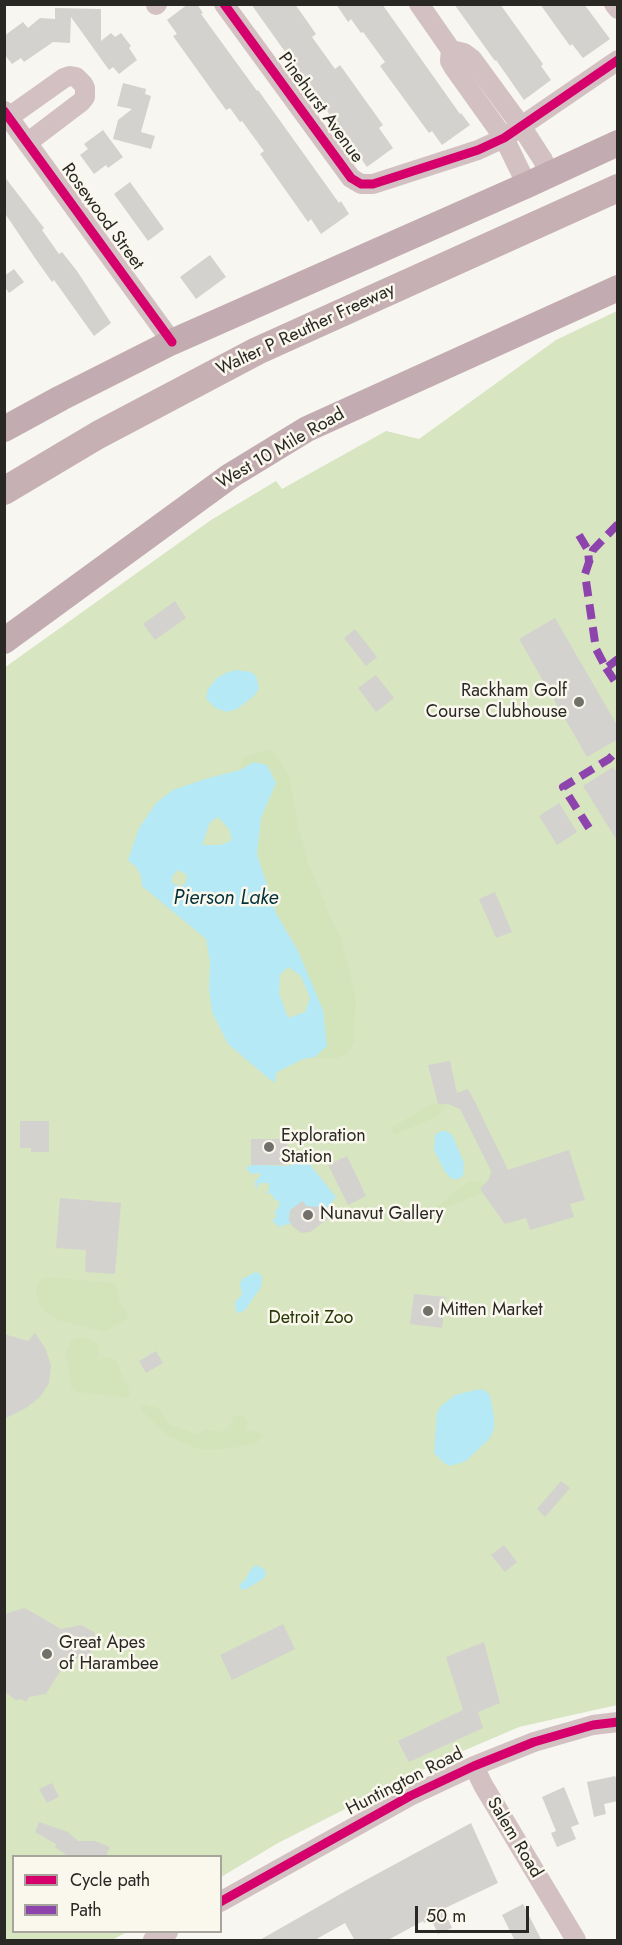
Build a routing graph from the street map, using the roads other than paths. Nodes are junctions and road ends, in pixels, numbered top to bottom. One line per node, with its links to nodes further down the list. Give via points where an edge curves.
1 (224, 4): 7 (street, Pinehurst Avenue, via 351,178 361,184 374,184 468,153)
2 (419, 4): 7 (street, via 451,50 454,68)
3 (614, 4): 4 (street)
4 (618, 9)
5 (618, 60): 7 (street)
6 (7, 114): 9 (street, Rosewood Street); 9 (street, via 64,78 76,77 83,84 85,97 81,102)
7 (512, 132): 10 (street, via 543,160)
8 (618, 142): 10 (main road)
9 (27, 143): 13 (street, Rosewood Street)
10 (538, 180): 13 (main road)
11 (618, 188): 15 (highway, Walter P Reuther Freeway, via 257,351 107,430)
12 (618, 288): 16 (main road, West 10 Mile Road, via 308,429 230,476)
13 (172, 342): 14 (main road)
14 (4, 429)
15 (4, 491)
16 (4, 641)
17 (618, 1722): 18 (street, Huntington Road, via 534,1742)
18 (474, 1766): 19 (street, Huntington Road, via 410,1796); 22 (street, Salem Road)
19 (222, 1901)
20 (166, 1933): 21 (street)
21 (153, 1941)
22 (576, 1941)

